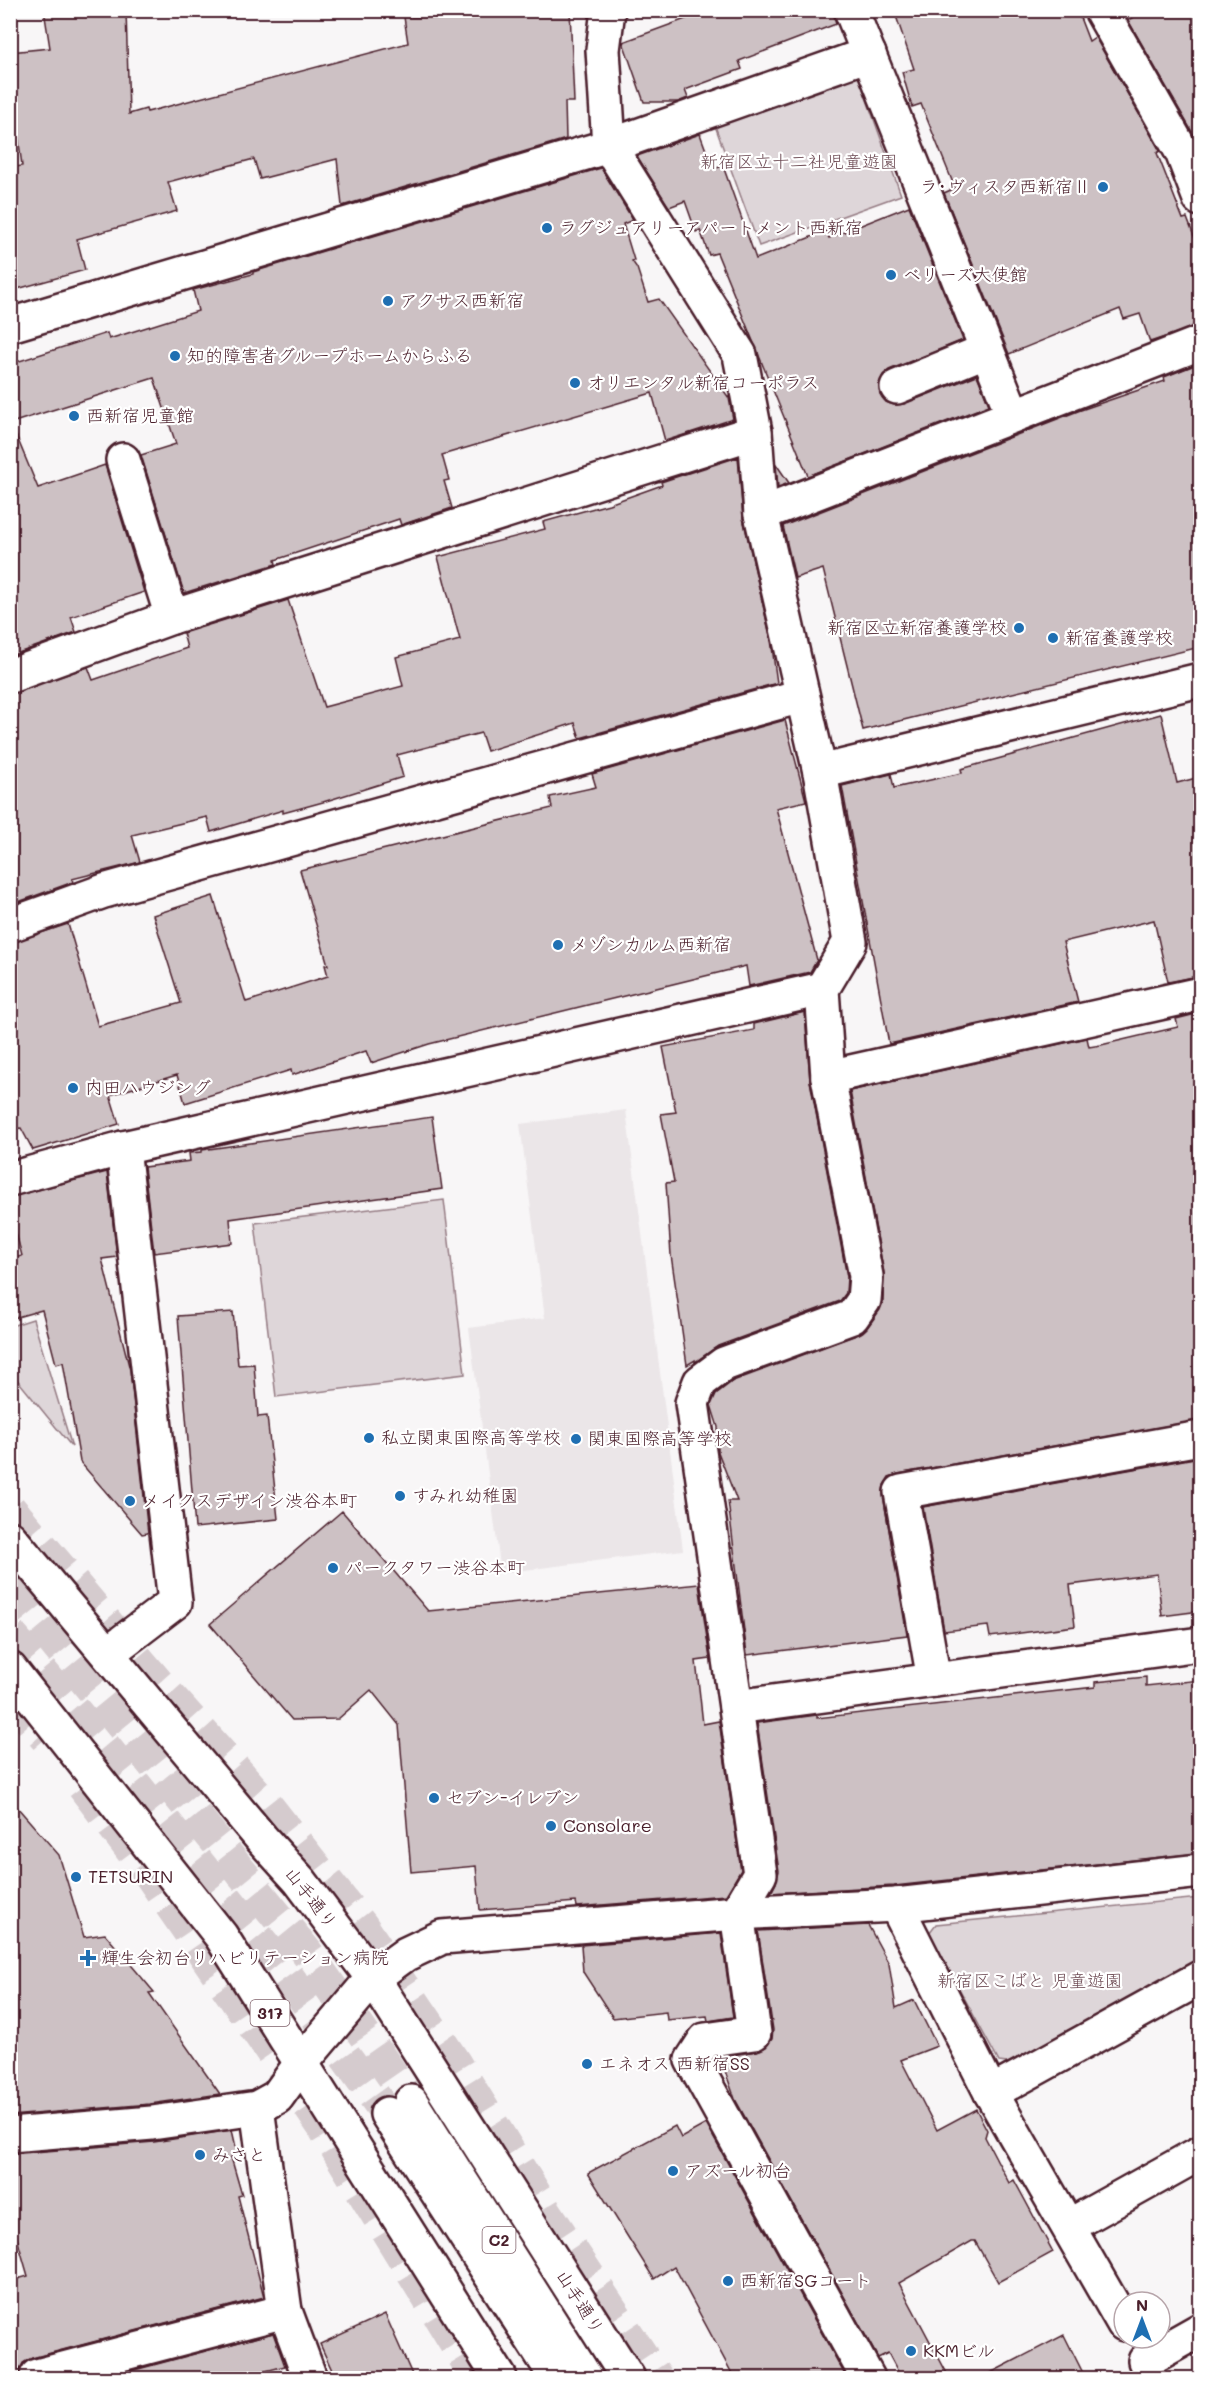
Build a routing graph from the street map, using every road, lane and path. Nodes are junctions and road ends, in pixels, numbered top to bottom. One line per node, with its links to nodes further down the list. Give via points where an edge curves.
1 (608, 10): 5 (main road, via 603,50)
2 (851, 10): 4 (main road)
3 (1105, 12): 6 (main road)
4 (869, 54): 5 (main road); 10 (main road)
5 (609, 146): 8 (main road); 13 (main road, via 740,355)
6 (1191, 148): 7 (main road)
7 (1200, 199)
8 (10, 325)
9 (1200, 343): 12 (main road)
10 (987, 350): 11 (main road); 12 (main road)
11 (897, 387)
12 (1013, 415): 15 (main road)
13 (755, 432): 15 (main road); 16 (main road)
14 (123, 460): 16 (main road)
15 (761, 514): 19 (main road)
16 (172, 617): 17 (main road)
17 (10, 676)
18 (1200, 680): 20 (main road)
19 (801, 696): 20 (main road); 21 (main road, via 104,891)
20 (820, 772): 22 (main road, via 850,942)
21 (10, 925)
22 (822, 989): 24 (main road); 25 (main road)
23 (1200, 994): 24 (main road)
24 (828, 1077): 33 (main road, via 866,1276 864,1300 852,1317 724,1364 700,1382 692,1403)
25 (123, 1148): 26 (main road); 30 (main road, via 175,1602)
26 (10, 1179)
27 (1200, 1438): 32 (main road, via 901,1492)
28 (10, 1538): 30 (main road, 山手通り)
29 (1200, 1644): 32 (main road)
30 (108, 1653): 37 (main road, 山手通り, via 300,1881)
31 (10, 1669): 39 (main road, 317, via 221,1936)
32 (934, 1680): 33 (main road)
33 (736, 1707): 36 (main road, via 760,1874)
34 (1200, 1871): 35 (main road)
35 (896, 1905): 36 (main road); 40 (main road)
36 (737, 1913): 37 (main road, via 442,1937 406,1954); 55 (main road, via 754,2033 705,2040 693,2060)
37 (373, 1978): 39 (main road); 54 (main road, 山手通り)
38 (1200, 1978): 40 (main road)
39 (302, 2062): 41 (main road, via 277,2097); 51 (main road, 317)
40 (991, 2093): 44 (main road)
41 (257, 2108): 42 (main road, via 152,2123); 46 (main road)
42 (10, 2135)
43 (1200, 2153): 44 (main road)
44 (1069, 2226): 45 (main road)
45 (1112, 2303)
46 (285, 2311): 49 (main road); 50 (main road)
47 (1200, 2330): 48 (main road)
48 (1144, 2359)
49 (37, 2376)
50 (310, 2379)
51 (500, 2379)
52 (557, 2379): 53 (main road, C2, via 399,2108)
53 (586, 2379)
54 (628, 2379)
55 (868, 2379)

